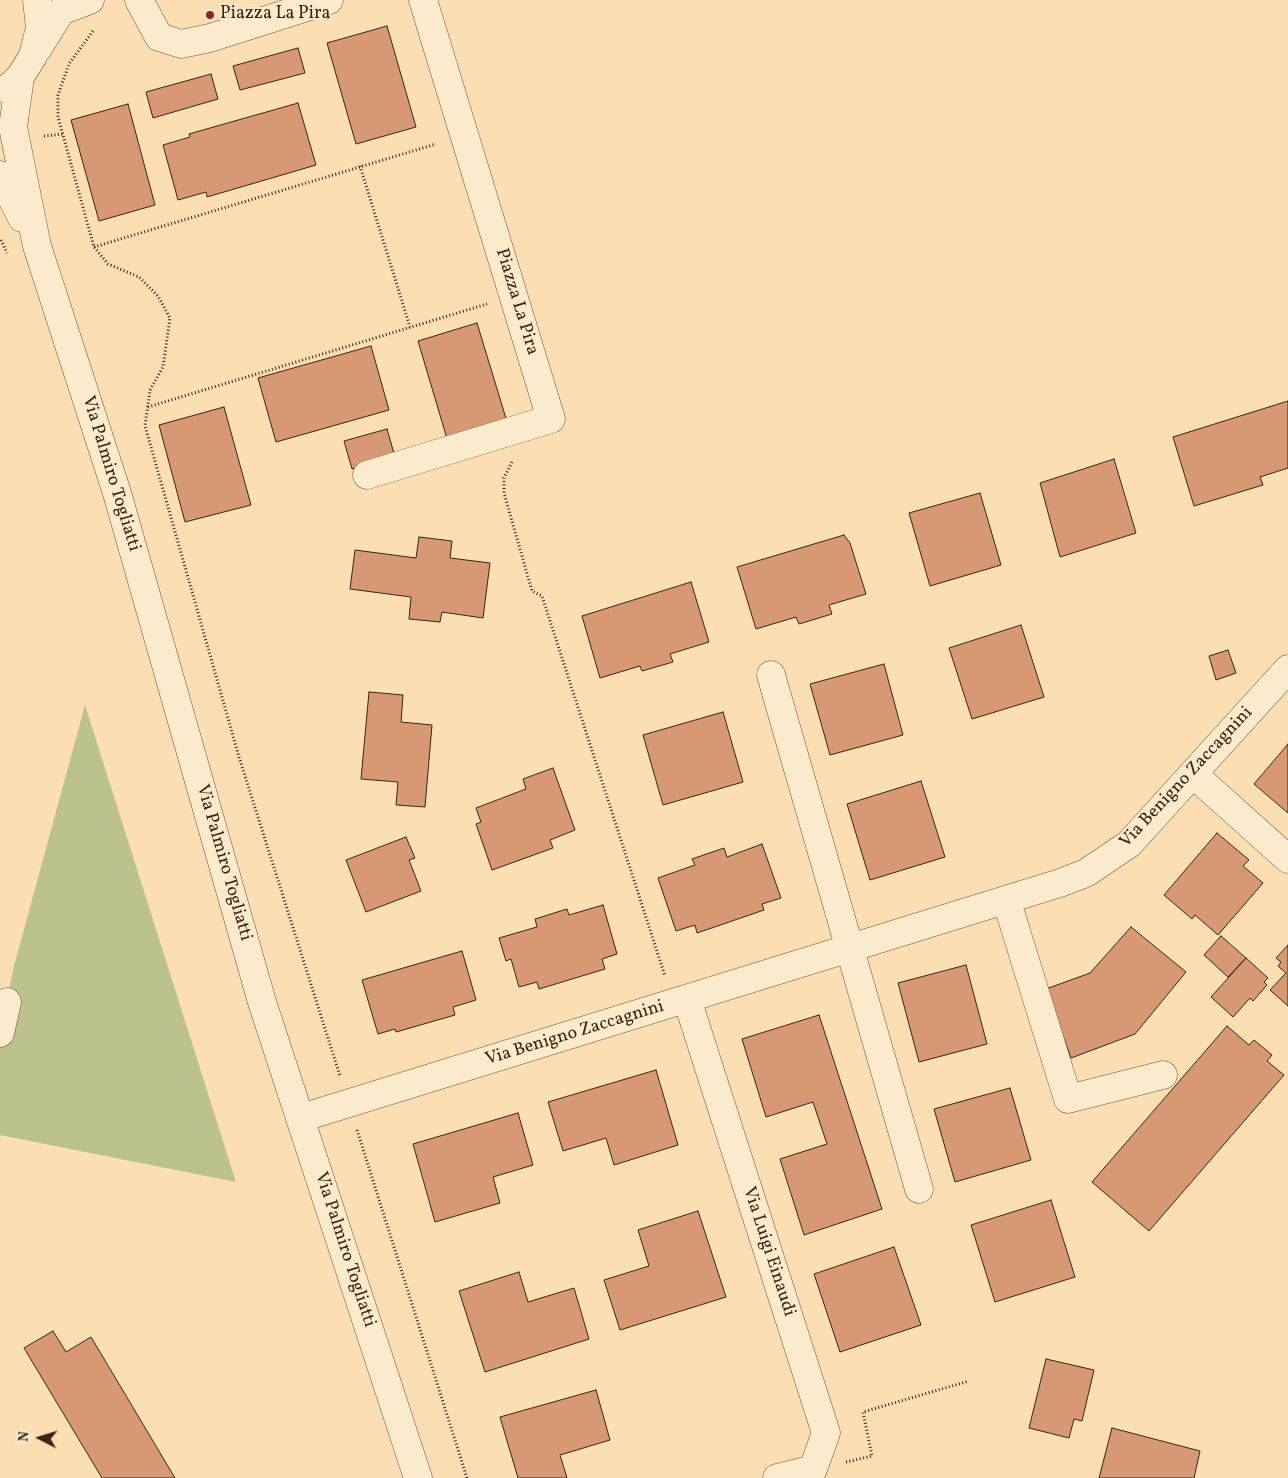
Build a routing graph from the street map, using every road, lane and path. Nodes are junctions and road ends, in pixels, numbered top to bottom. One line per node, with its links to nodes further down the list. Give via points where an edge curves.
1 (37, 0): 6 (street, Via Palmiro Togliatti, via 40,28)
2 (139, 0): 3 (street, via 159,37 182,44)
3 (329, 0)
4 (423, 0): 7 (street, Piazza La Pira)
5 (93, 13): 6 (street, via 61,11); 11 (path, via 58,95 58,117)
6 (18, 75): 10 (street, Via Palmiro Togliatti, via 13,127)
7 (465, 135): 8 (path); 12 (street, Piazza La Pira)
8 (360, 166): 11 (path); 13 (path)
9 (0, 175): 10 (street, Via Palmiro Togliatti)
10 (37, 246): 28 (street, Via Palmiro Togliatti, via 118,494 262,1002)
11 (94, 247): 14 (path, via 108,264 139,277 158,296 170,318 163,367 150,390)
12 (514, 296): 13 (path); 15 (street, Piazza La Pira, via 551,419)
13 (410, 327): 14 (path)
14 (148, 407): 27 (path, via 145,426 238,758)
15 (516, 431): 16 (street, Piazza La Pira); 23 (path, via 519,444 504,478 504,493 532,591 542,596)
16 (367, 475)
17 (1288, 669): 19 (street, Via Benigno Zaccagnini)
18 (771, 675): 22 (street)
19 (1193, 774): 20 (street); 21 (street, Via Benigno Zaccagnini, via 1130,844 1086,873)
20 (1288, 859)
21 (1005, 900): 22 (street, Via Benigno Zaccagnini); 26 (street, via 1068,1099)
22 (849, 948): 23 (street, Via Benigno Zaccagnini); 29 (street)
23 (680, 1001): 27 (street, Via Benigno Zaccagnini); 31 (street, Via Luigi Einaudi, via 826,1433)
24 (7, 1002): 25 (street)
25 (0, 1033)
26 (1163, 1075)
27 (349, 1104): 28 (street, Via Benigno Zaccagnini); 33 (path)
28 (301, 1118): 32 (street, Via Palmiro Togliatti)
29 (919, 1189)
30 (969, 1381): 31 (path, via 862,1412 872,1456)
31 (813, 1469): 34 (street)
32 (418, 1478)
33 (467, 1478)
34 (777, 1478)

